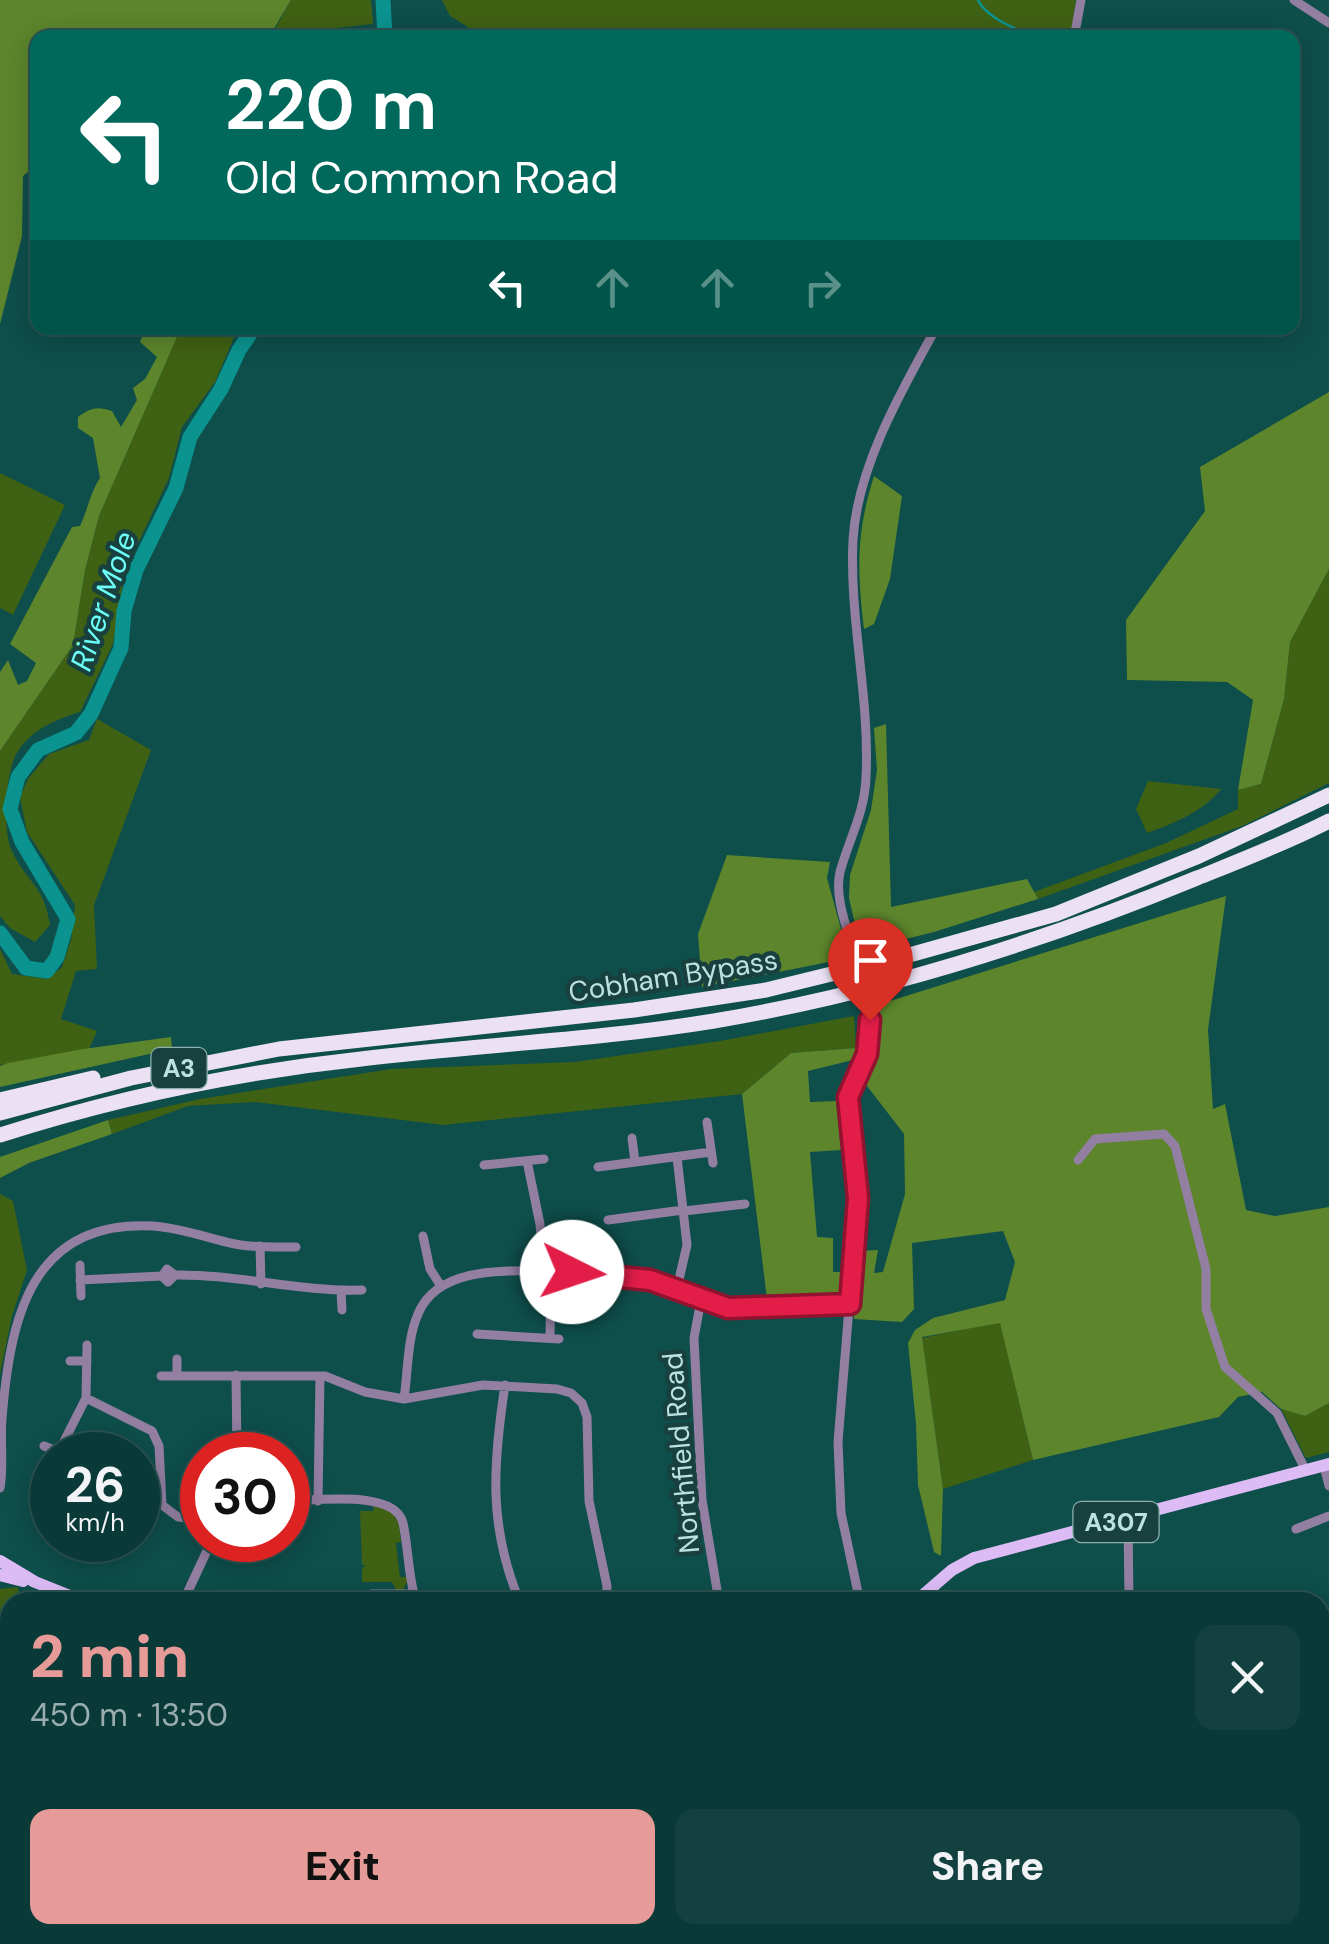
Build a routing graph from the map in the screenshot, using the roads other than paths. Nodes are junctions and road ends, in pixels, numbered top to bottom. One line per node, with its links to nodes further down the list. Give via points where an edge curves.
1 (1081, 0): 4 (street)
2 (1294, 0): 3 (street)
3 (1329, 23)
4 (1075, 30)
5 (932, 335): 8 (street, via 886,419 853,536 866,791 839,894)
6 (1329, 795): 10 (highway, Cobham Bypass / A3, via 1056,914 784,985 634,1010 204,1062)
7 (1329, 821): 13 (highway, Cobham Bypass / A3, via 1091,922 826,998 657,1028 283,1069 88,1111)
8 (854, 954)
9 (866, 1001): 39 (street, via 869,1047 848,1097 858,1198)
10 (3, 1106)
11 (707, 1122): 14 (street, via 712,1158)
12 (632, 1138): 18 (street)
13 (5, 1139)
14 (677, 1157): 18 (street); 24 (street)
15 (544, 1159): 16 (street)
16 (527, 1160): 19 (street); 30 (street)
17 (1078, 1160): 56 (street, via 1094,1140 1164,1134 1175,1146 1206,1268 1206,1310 1226,1367 1277,1413)
18 (635, 1162): 20 (street)
19 (484, 1165)
20 (598, 1167)
21 (718, 1195): 23 (street)
22 (746, 1204): 23 (street)
23 (720, 1207): 24 (street)
24 (684, 1211): 25 (street); 34 (street, via 686,1254)
25 (608, 1220)
26 (423, 1236): 33 (street)
27 (260, 1246): 28 (street); 32 (street); 58 (street, via 136,1226 90,1234 52,1258 28,1290 17,1322 2,1416)
28 (296, 1247)
29 (80, 1265): 31 (street)
30 (548, 1271): 33 (street, via 462,1277); 34 (street, via 636,1277); 41 (street, via 555,1339)
31 (80, 1280): 32 (street, via 162,1276 167,1270); 37 (street)
32 (260, 1284): 36 (street)
33 (440, 1286): 52 (street, via 416,1318)
34 (678, 1288): 38 (street)
35 (362, 1290): 36 (street)
36 (341, 1291): 40 (street)
37 (81, 1296)
38 (701, 1300): 39 (street, via 737,1309); 74 (street, Northfield Road, via 694,1338 702,1500)
39 (850, 1304): 75 (street, via 838,1480)
40 (342, 1310)
41 (477, 1334)
42 (87, 1345): 45 (street)
43 (177, 1359): 48 (street)
44 (70, 1361): 45 (street)
45 (87, 1361): 51 (street)
46 (236, 1375): 48 (street); 49 (street); 54 (street)
47 (161, 1376): 48 (street)
48 (177, 1376)
49 (320, 1376): 52 (street); 60 (street)
50 (505, 1385): 52 (street); 72 (street, via 496,1514); 73 (street, via 562,1390 585,1408 589,1502)
51 (86, 1398): 53 (street); 62 (street, via 152,1431 162,1505)
52 (404, 1399)
53 (69, 1432)
54 (236, 1432)
55 (1326, 1465): 56 (main road, A307); 57 (street)
56 (1306, 1471): 63 (main road, A307)
57 (1329, 1486)
58 (0, 1488)
59 (310, 1501): 60 (street)
60 (318, 1501): 71 (street, via 395,1508)
61 (1329, 1516): 64 (street)
62 (180, 1517)
63 (1128, 1519): 76 (main road, A307, via 974,1558); 77 (street)
64 (1296, 1529)
65 (0, 1562): 68 (main road)
66 (202, 1562): 70 (street)
67 (0, 1576): 68 (main road)
68 (35, 1582): 69 (main road)
69 (60, 1592)
70 (188, 1592)
71 (414, 1592)
72 (516, 1592)
73 (607, 1592)
74 (717, 1592)
75 (858, 1592)
76 (931, 1592)
77 (1129, 1592)

